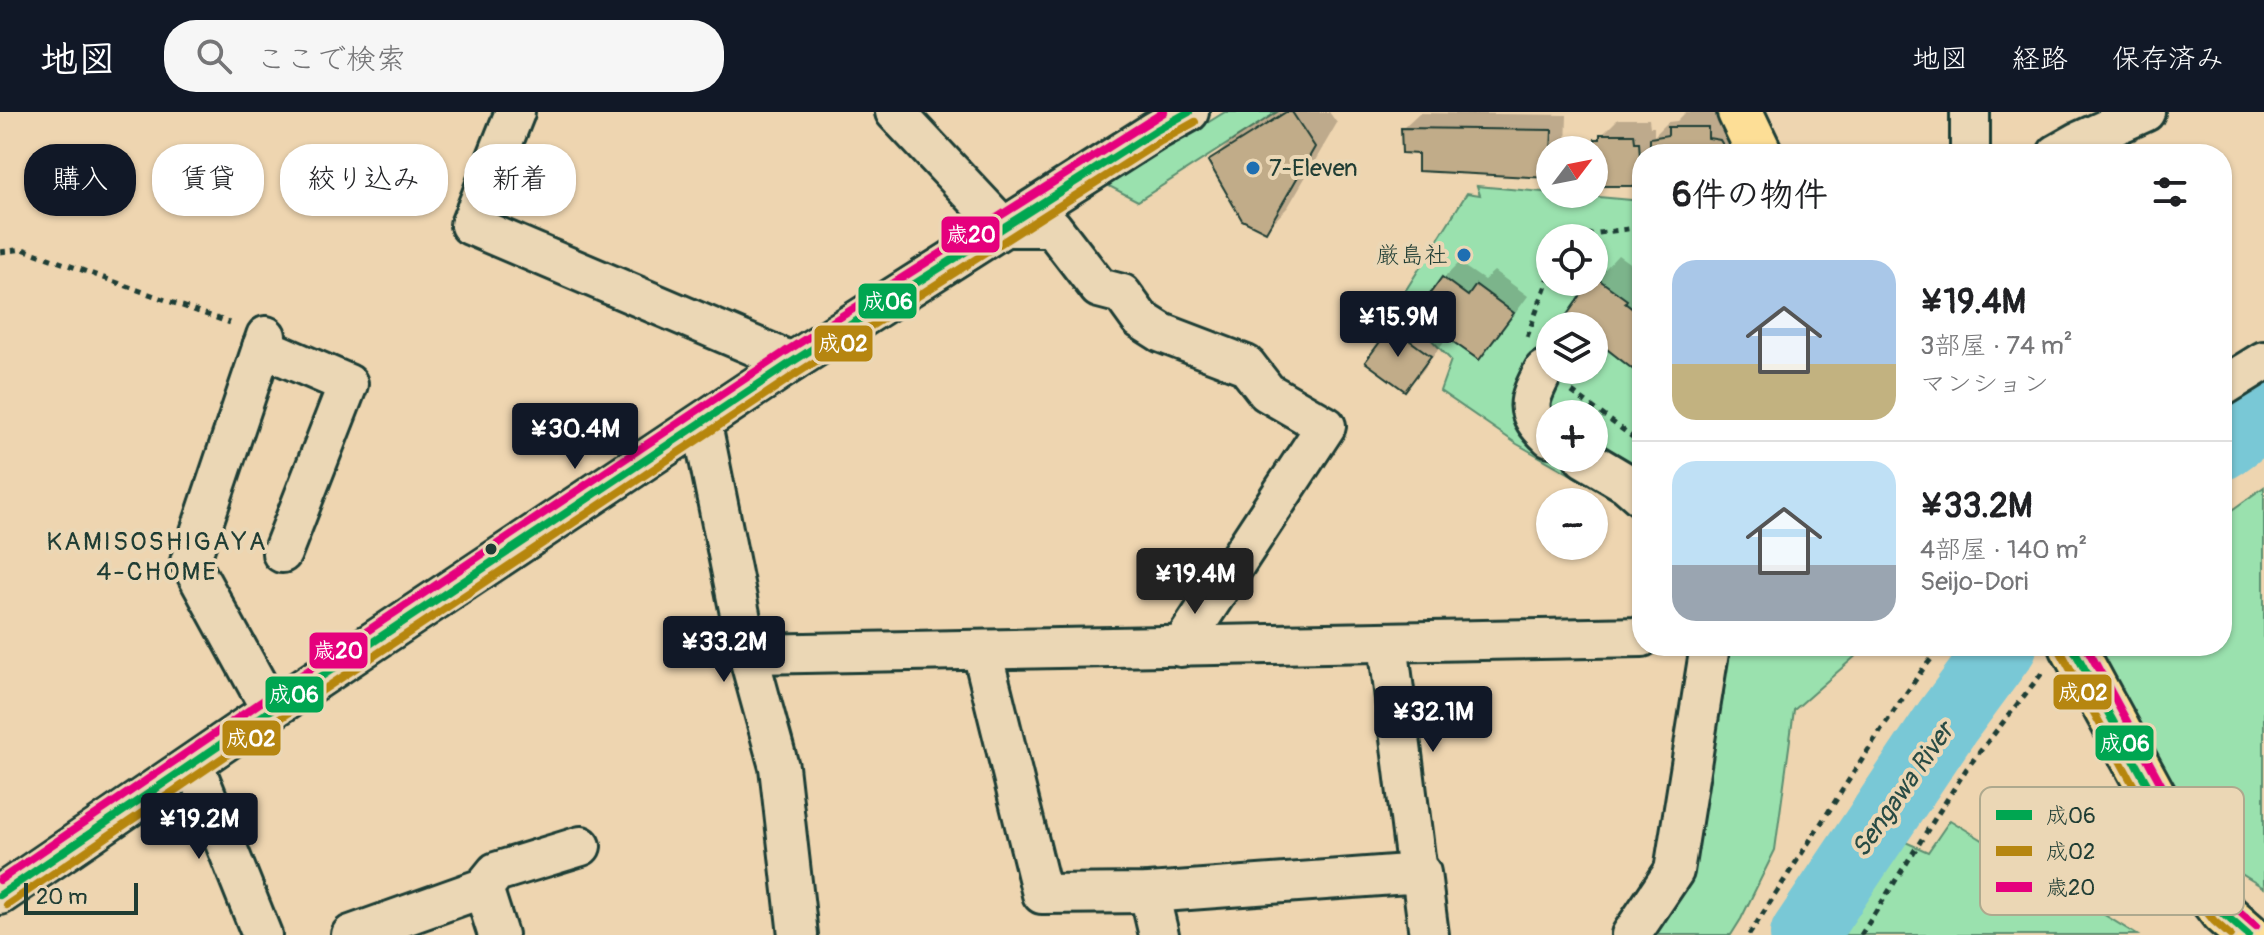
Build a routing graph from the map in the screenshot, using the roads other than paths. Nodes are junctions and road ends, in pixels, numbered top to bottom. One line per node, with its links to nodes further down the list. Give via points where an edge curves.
1 (515, 112): 13 (street, via 470,225)
2 (895, 112): 10 (street)
3 (1189, 112): 10 (street)
4 (1740, 112): 7 (main road)
5 (1970, 112): 8 (street)
6 (2145, 112): 9 (street)
7 (1755, 144)
8 (1970, 144)
9 (2075, 144)
10 (1003, 227): 13 (street); 22 (street, via 1052,227 1099,288 1122,294 1140,319 1162,333 1246,365 1267,392 1326,426)
11 (1535, 355): 15 (street, via 1530,396)
12 (2264, 361): 14 (street)
13 (792, 362): 16 (street)
14 (2232, 381)
15 (1536, 422)
16 (702, 424): 24 (street); 27 (street)
17 (1608, 472): 18 (street)
18 (1632, 488)
19 (282, 553): 27 (street, via 348,384 264,342 190,562)
20 (1632, 637): 21 (street)
21 (1388, 643): 22 (street); 31 (street)
22 (1181, 647): 23 (street)
23 (982, 651): 24 (street); 33 (street, via 1042,894)
24 (748, 654): 39 (street, via 779,767)
25 (1708, 656): 42 (street, via 1674,871)
26 (2059, 658): 29 (main road)
27 (271, 710): 28 (street)
28 (194, 765): 34 (street); 36 (street)
29 (2140, 787)
30 (581, 846): 32 (street, via 496,872)
31 (1417, 873): 33 (street); 41 (street)
32 (483, 888): 37 (street); 38 (street)
33 (1149, 893): 40 (street)
34 (0, 895)
35 (2225, 915): 43 (main road)
36 (262, 935)
37 (351, 935)
38 (498, 935)
39 (798, 935)
40 (1159, 935)
41 (1429, 935)
42 (1631, 935)
43 (2248, 935)

